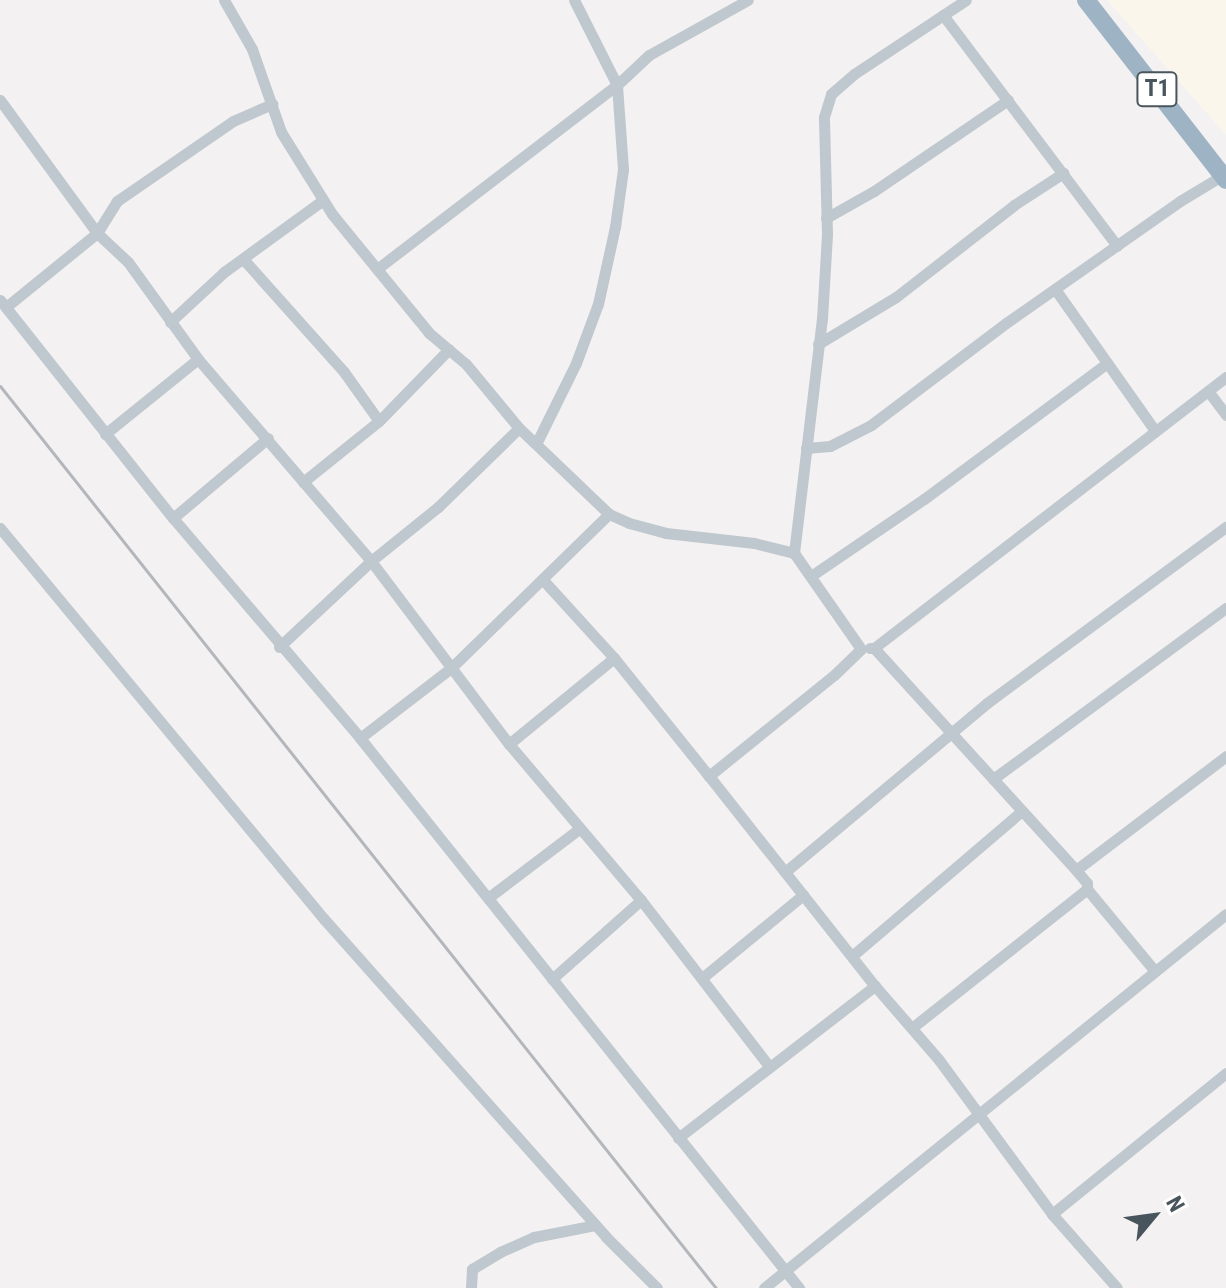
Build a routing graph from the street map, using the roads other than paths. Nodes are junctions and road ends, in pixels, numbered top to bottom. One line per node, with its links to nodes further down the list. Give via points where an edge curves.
1 (224, 0): 10 (street, via 252,49)
2 (574, 0): 7 (street)
3 (748, 0): 7 (street, via 649,55)
4 (966, 0): 6 (street)
5 (1086, 0): 12 (highway, T1)
6 (943, 15): 9 (street); 14 (street, via 831,94 824,117)
7 (617, 85): 18 (street); 34 (street, via 623,169 612,242 598,304 576,363)
8 (0, 100): 15 (street)
9 (1008, 100): 11 (street); 14 (street)
10 (272, 104): 13 (street, via 281,132); 15 (street, via 233,121 117,201)
11 (1063, 173): 16 (street); 22 (street, via 896,297)
12 (1225, 176): 16 (street)
13 (323, 200): 17 (street); 18 (street)
14 (826, 218): 22 (street)
15 (97, 233): 20 (street); 21 (street, via 128,262)
16 (1117, 246): 19 (street)
17 (244, 260): 21 (street); 29 (street, via 344,372)
18 (377, 269): 23 (street, via 429,333)
19 (1055, 289): 25 (street); 35 (street, via 871,425 830,446)
20 (3, 303): 32 (street)
21 (170, 322): 24 (street)
22 (818, 344): 35 (street)
23 (449, 349): 29 (street); 30 (street)
24 (198, 359): 32 (street); 33 (street)
25 (1107, 363): 31 (street); 43 (street)
26 (1226, 377): 27 (street)
27 (1208, 391): 28 (street); 31 (street)
28 (1226, 415)
29 (379, 421): 36 (street)
30 (519, 428): 34 (street); 42 (street, via 438,507)
31 (1155, 431): 47 (street)
32 (105, 434): 38 (street)
33 (268, 438): 36 (street); 38 (street)
34 (537, 442): 37 (street)
35 (806, 448): 41 (street)
36 (303, 482): 42 (street)
37 (609, 514): 41 (street, via 666,533); 44 (street)
38 (173, 518): 46 (street)
39 (1226, 527): 51 (street)
40 (0, 528): 77 (street, via 324,919)
41 (794, 553): 43 (street)
42 (371, 561): 46 (street); 50 (street)
43 (811, 576): 48 (street)
44 (544, 581): 49 (street); 50 (street)
45 (1226, 608): 56 (street)
46 (279, 647): 52 (street)
47 (874, 648): 48 (street); 51 (street)
48 (861, 649): 55 (street)
49 (614, 658): 53 (street); 55 (street)
50 (451, 668): 52 (street); 53 (street)
51 (952, 732): 56 (street); 60 (street)
52 (360, 738): 63 (street)
53 (509, 744): 58 (street)
54 (1226, 756): 59 (street)
55 (709, 776): 60 (street)
56 (993, 779): 57 (street)
57 (1022, 811): 59 (street); 66 (street)
58 (579, 829): 63 (street); 64 (street)
59 (1076, 870): 61 (street)
60 (785, 872): 62 (street)
61 (1087, 889): 67 (street); 71 (street)
62 (803, 895): 66 (street); 68 (street)
63 (488, 898): 69 (street)
64 (641, 900): 68 (street); 69 (street)
65 (1226, 914): 67 (street)
66 (852, 956): 70 (street)
67 (1154, 970): 74 (street)
68 (702, 978): 72 (street)
69 (552, 979): 75 (street)
70 (875, 986): 71 (street); 72 (street)
71 (913, 1027): 74 (street)
72 (769, 1066): 75 (street)
73 (1226, 1073): 76 (street)
74 (980, 1115): 76 (street); 78 (street)
75 (678, 1138): 78 (street)
76 (1052, 1214): 83 (street)
77 (595, 1225): 79 (street, via 534,1237 500,1252 472,1269); 80 (street)
78 (784, 1269): 81 (street); 82 (street)
79 (471, 1288)
80 (657, 1288)
81 (764, 1288)
82 (799, 1288)
83 (1117, 1288)

